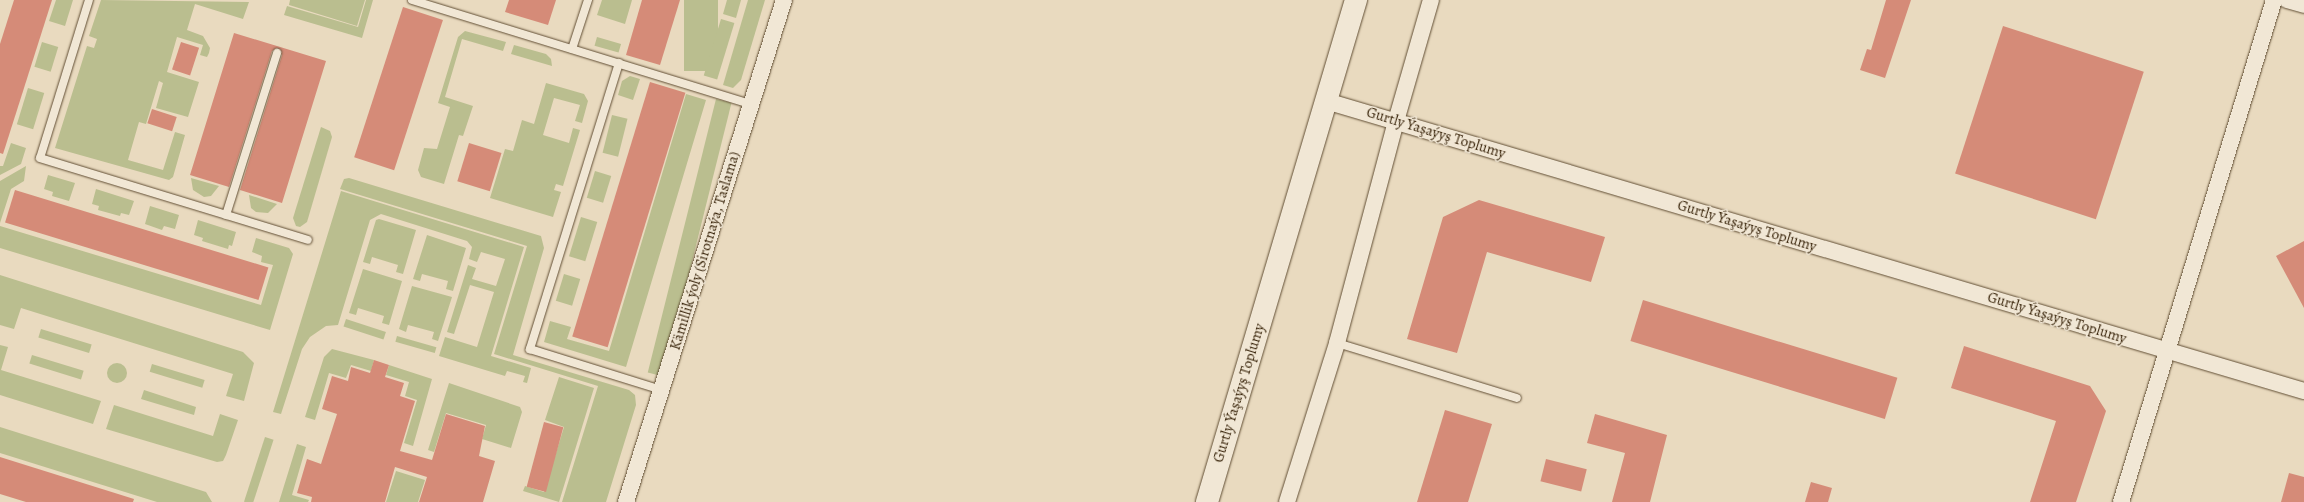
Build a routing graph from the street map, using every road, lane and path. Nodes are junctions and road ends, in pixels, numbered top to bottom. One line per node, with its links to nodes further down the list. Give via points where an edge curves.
1 (89, 0): 16 (lane, via 40,158)
2 (412, 0): 10 (lane)
3 (588, 0): 10 (lane)
4 (784, 0): 14 (street, Kämillik ýoly (Sirotnaýa, Taslama))
5 (1356, 0): 13 (street, Gurtly Ýaşaýyş Toplumy)
6 (1431, 0): 15 (street)
7 (2274, 0): 19 (street)
8 (2287, 0): 9 (street)
9 (2304, 5)
10 (572, 49): 12 (lane)
11 (277, 53): 16 (lane)
12 (619, 63): 14 (lane); 20 (lane, via 530,349)
13 (1326, 101): 15 (street, Gurtly Ýaşaýyş Toplumy); 24 (street, Gurtly Ýaşaýyş Toplumy)
14 (751, 104): 20 (street, Kämillik ýoly (Sirotnaýa, Taslama))
15 (1396, 121): 18 (street); 19 (street, Gurtly Ýaşaýyş Toplumy)
16 (226, 215): 17 (lane)
17 (308, 240)
18 (1337, 343): 22 (lane); 25 (street)
19 (2167, 351): 21 (street, Gurtly Ýaşaýyş Toplumy); 26 (street)
20 (662, 390): 23 (street, Kämillik ýoly (Sirotnaýa, Taslama))
21 (2304, 392)
22 (1517, 398)
23 (626, 502)
24 (1207, 502)
25 (1287, 502)
26 (2121, 502)

